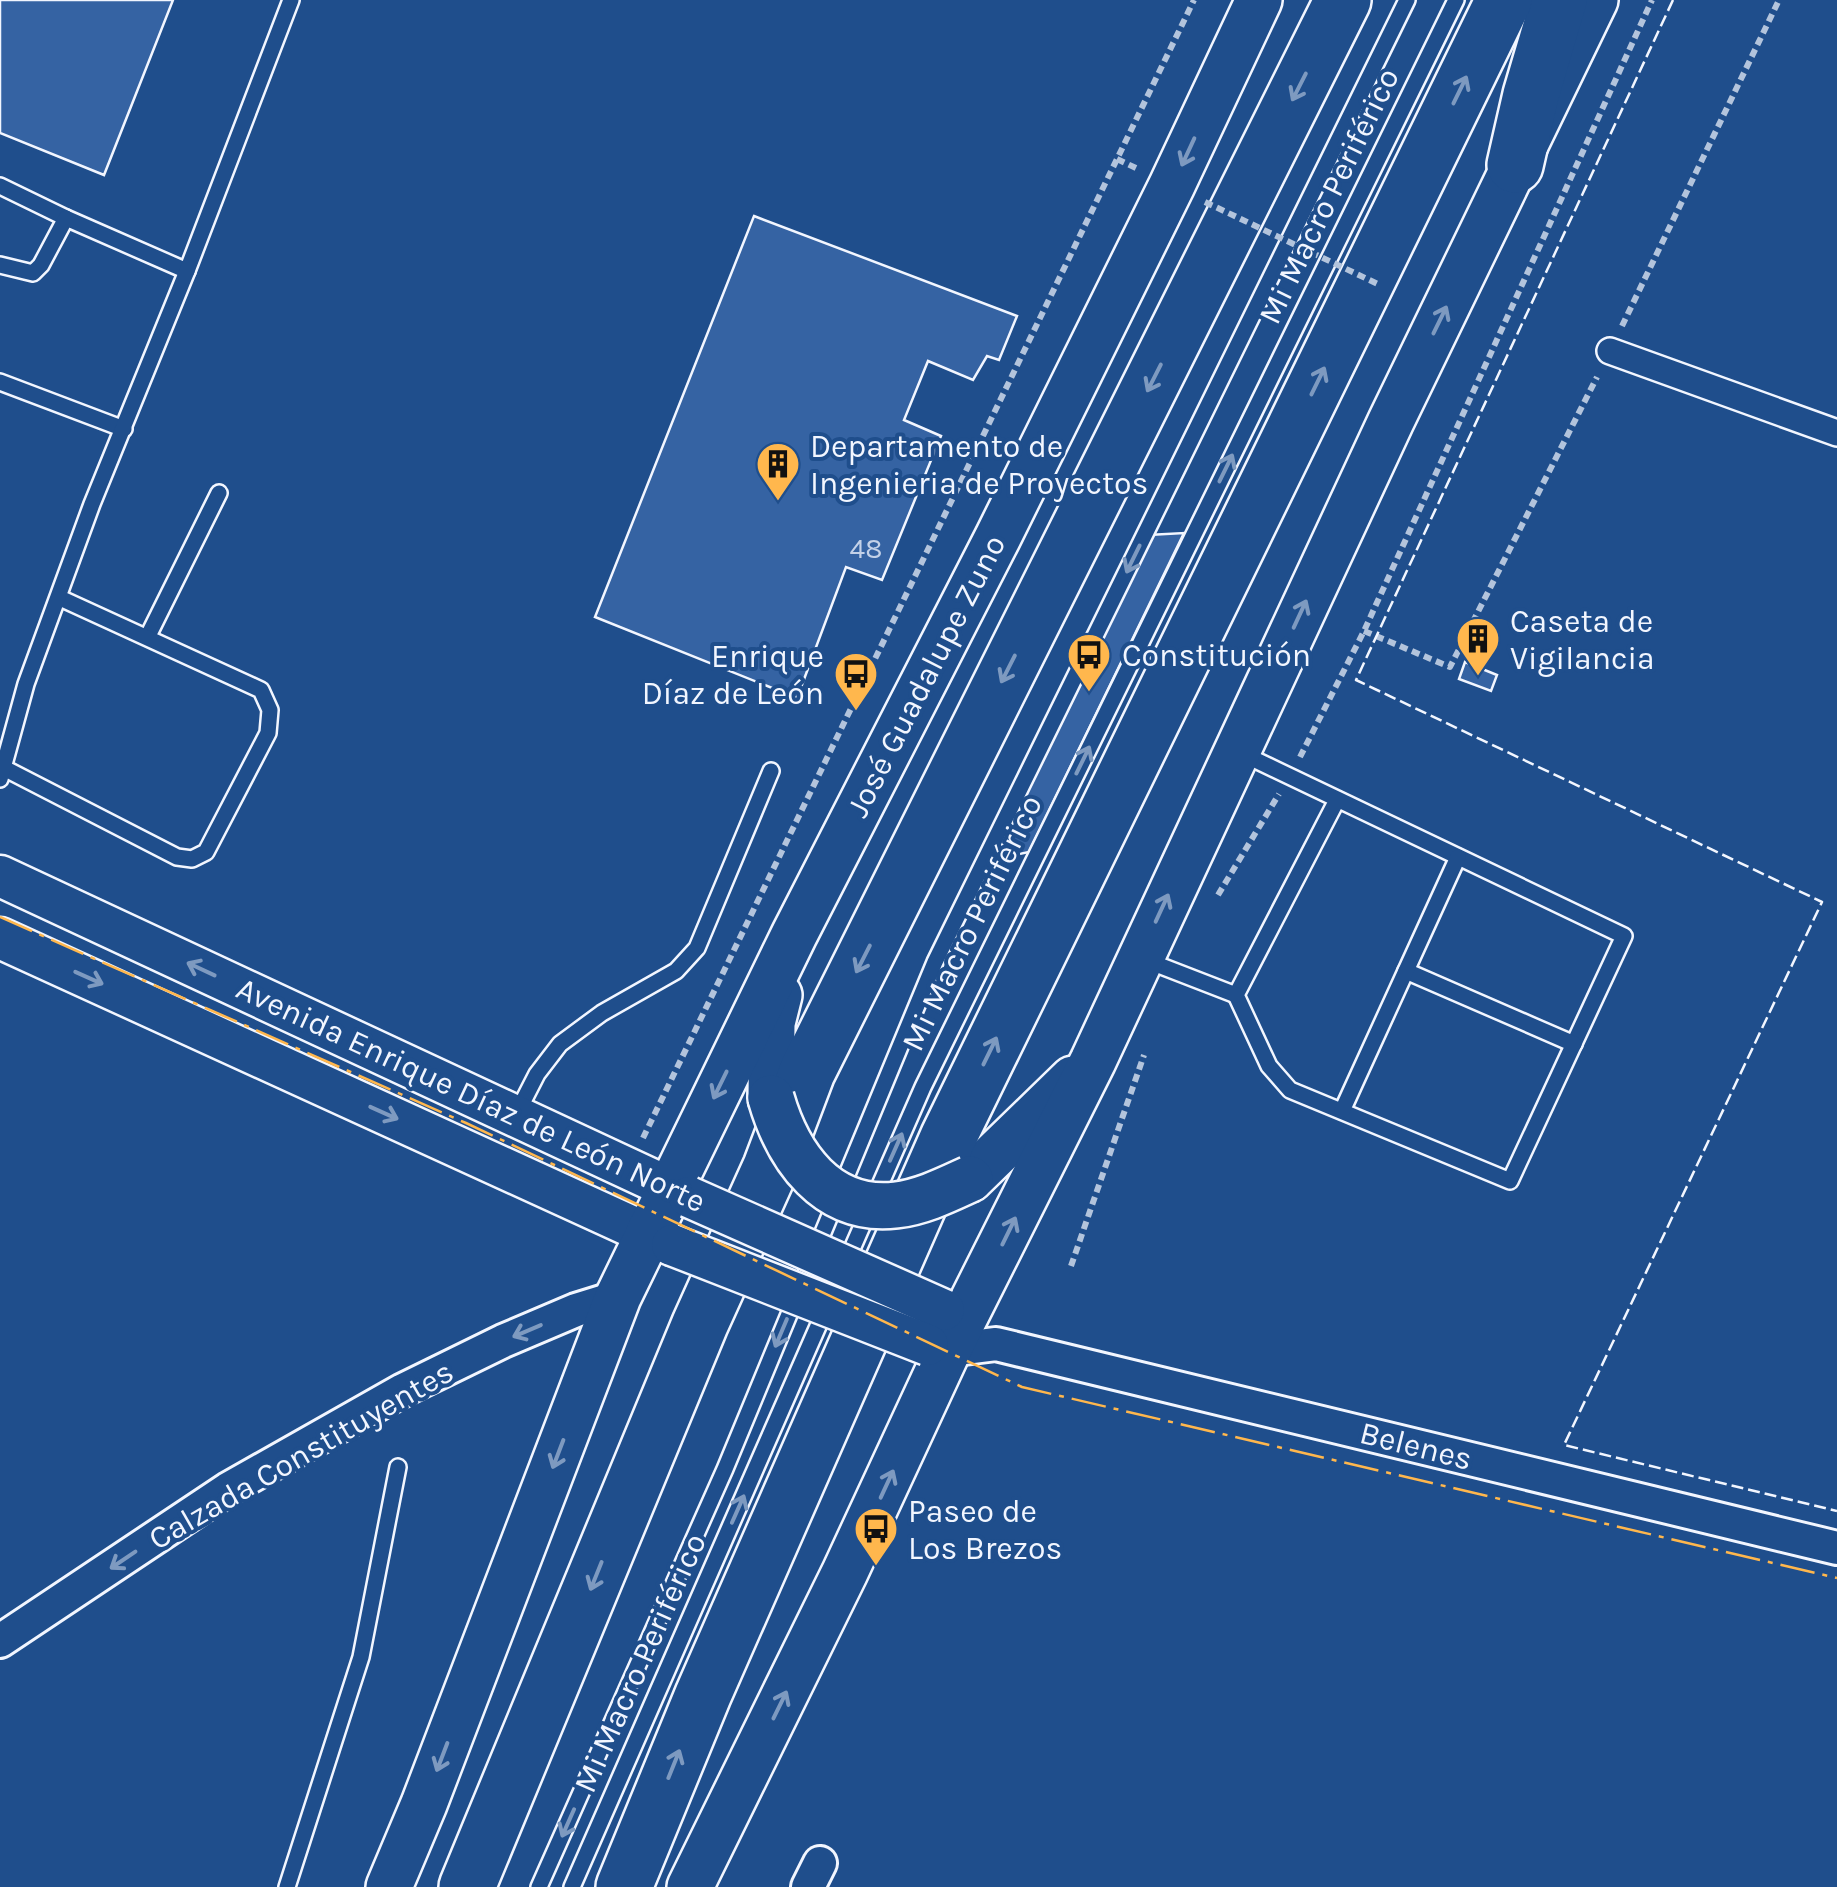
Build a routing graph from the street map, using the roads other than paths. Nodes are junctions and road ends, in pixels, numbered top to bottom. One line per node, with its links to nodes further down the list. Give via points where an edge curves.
1 (290, 0): 13 (lane)
2 (1258, 0): 27 (main road, José Guadalupe Zuno, one-way to 27, via 1042,449)
3 (1342, 0): 45 (highway, one-way to 45, via 807,1072)
4 (1406, 0): 46 (lane, Mi Macro Periférico, one-way to 46, via 935,962 724,1470)
5 (1456, 0): 47 (lane, Mi Macro Periférico, one-way to 5, via 923,1086)
6 (1504, 0): 48 (highway, one-way to 6, via 948,1138)
7 (1559, 0): 9 (highway)
8 (1595, 0): 9 (main road)
9 (1515, 165): 21 (main road, one-way to 9)
10 (0, 186): 11 (lane)
11 (66, 218): 12 (lane, via 32,274); 13 (lane)
12 (0, 265)
13 (187, 271): 16 (lane)
14 (1610, 351): 17 (street)
15 (0, 382): 16 (lane)
16 (124, 428): 19 (lane)
17 (1837, 432)
18 (219, 493): 20 (lane)
19 (60, 598): 20 (lane); 23 (lane)
20 (148, 636): 23 (lane, via 261,690 270,710 268,733 206,852 177,857)
21 (1236, 750): 24 (lane); 29 (main road, one-way to 21)
22 (771, 770): 35 (lane, via 698,948 676,970 560,1044)
23 (2, 771)
24 (1336, 800): 25 (lane); 31 (lane)
25 (1458, 858): 30 (lane); 32 (lane, via 1624,936)
26 (0, 876): 35 (street, Avenida Enrique Díaz de León Norte, one-way to 26)
27 (794, 935): 33 (main road, bridge, via 772,1023 771,1098 794,1156 840,1194 894,1206 970,1180); 36 (main road, José Guadalupe Zuno, one-way to 36)
28 (0, 938): 37 (street, Avenida Enrique Díaz de León Norte, one-way to 37)
29 (1139, 957): 31 (lane); 33 (main road)
30 (1406, 971): 32 (lane); 34 (lane)
31 (1236, 996): 34 (lane, via 1269,1066 1290,1090)
32 (1574, 1044): 34 (lane, via 1510,1181)
33 (1093, 1060): 39 (main road, one-way to 33)
34 (1342, 1111)
35 (516, 1115): 36 (street, Avenida Enrique Díaz de León Norte)
36 (680, 1192): 37 (main road, José Guadalupe Zuno); 39 (street, Avenida Enrique Díaz de León Norte, bridge)
37 (660, 1239): 38 (main road, José Guadalupe Zuno); 39 (street, Avenida Enrique Díaz de León Norte, bridge)
38 (618, 1298): 42 (street, Calzada Constituyentes, one-way to 42, via 503,1341 402,1390 228,1490); 44 (main road, José Guadalupe Zuno, one-way to 44)
39 (956, 1333): 41 (street, Belenes); 49 (main road, one-way to 39)
40 (398, 1467): 43 (lane, via 361,1657)
41 (1837, 1548)
42 (0, 1642)
43 (287, 1887)
44 (389, 1887)
45 (468, 1887)
46 (539, 1887)
47 (572, 1887)
48 (624, 1887)
49 (690, 1887)

